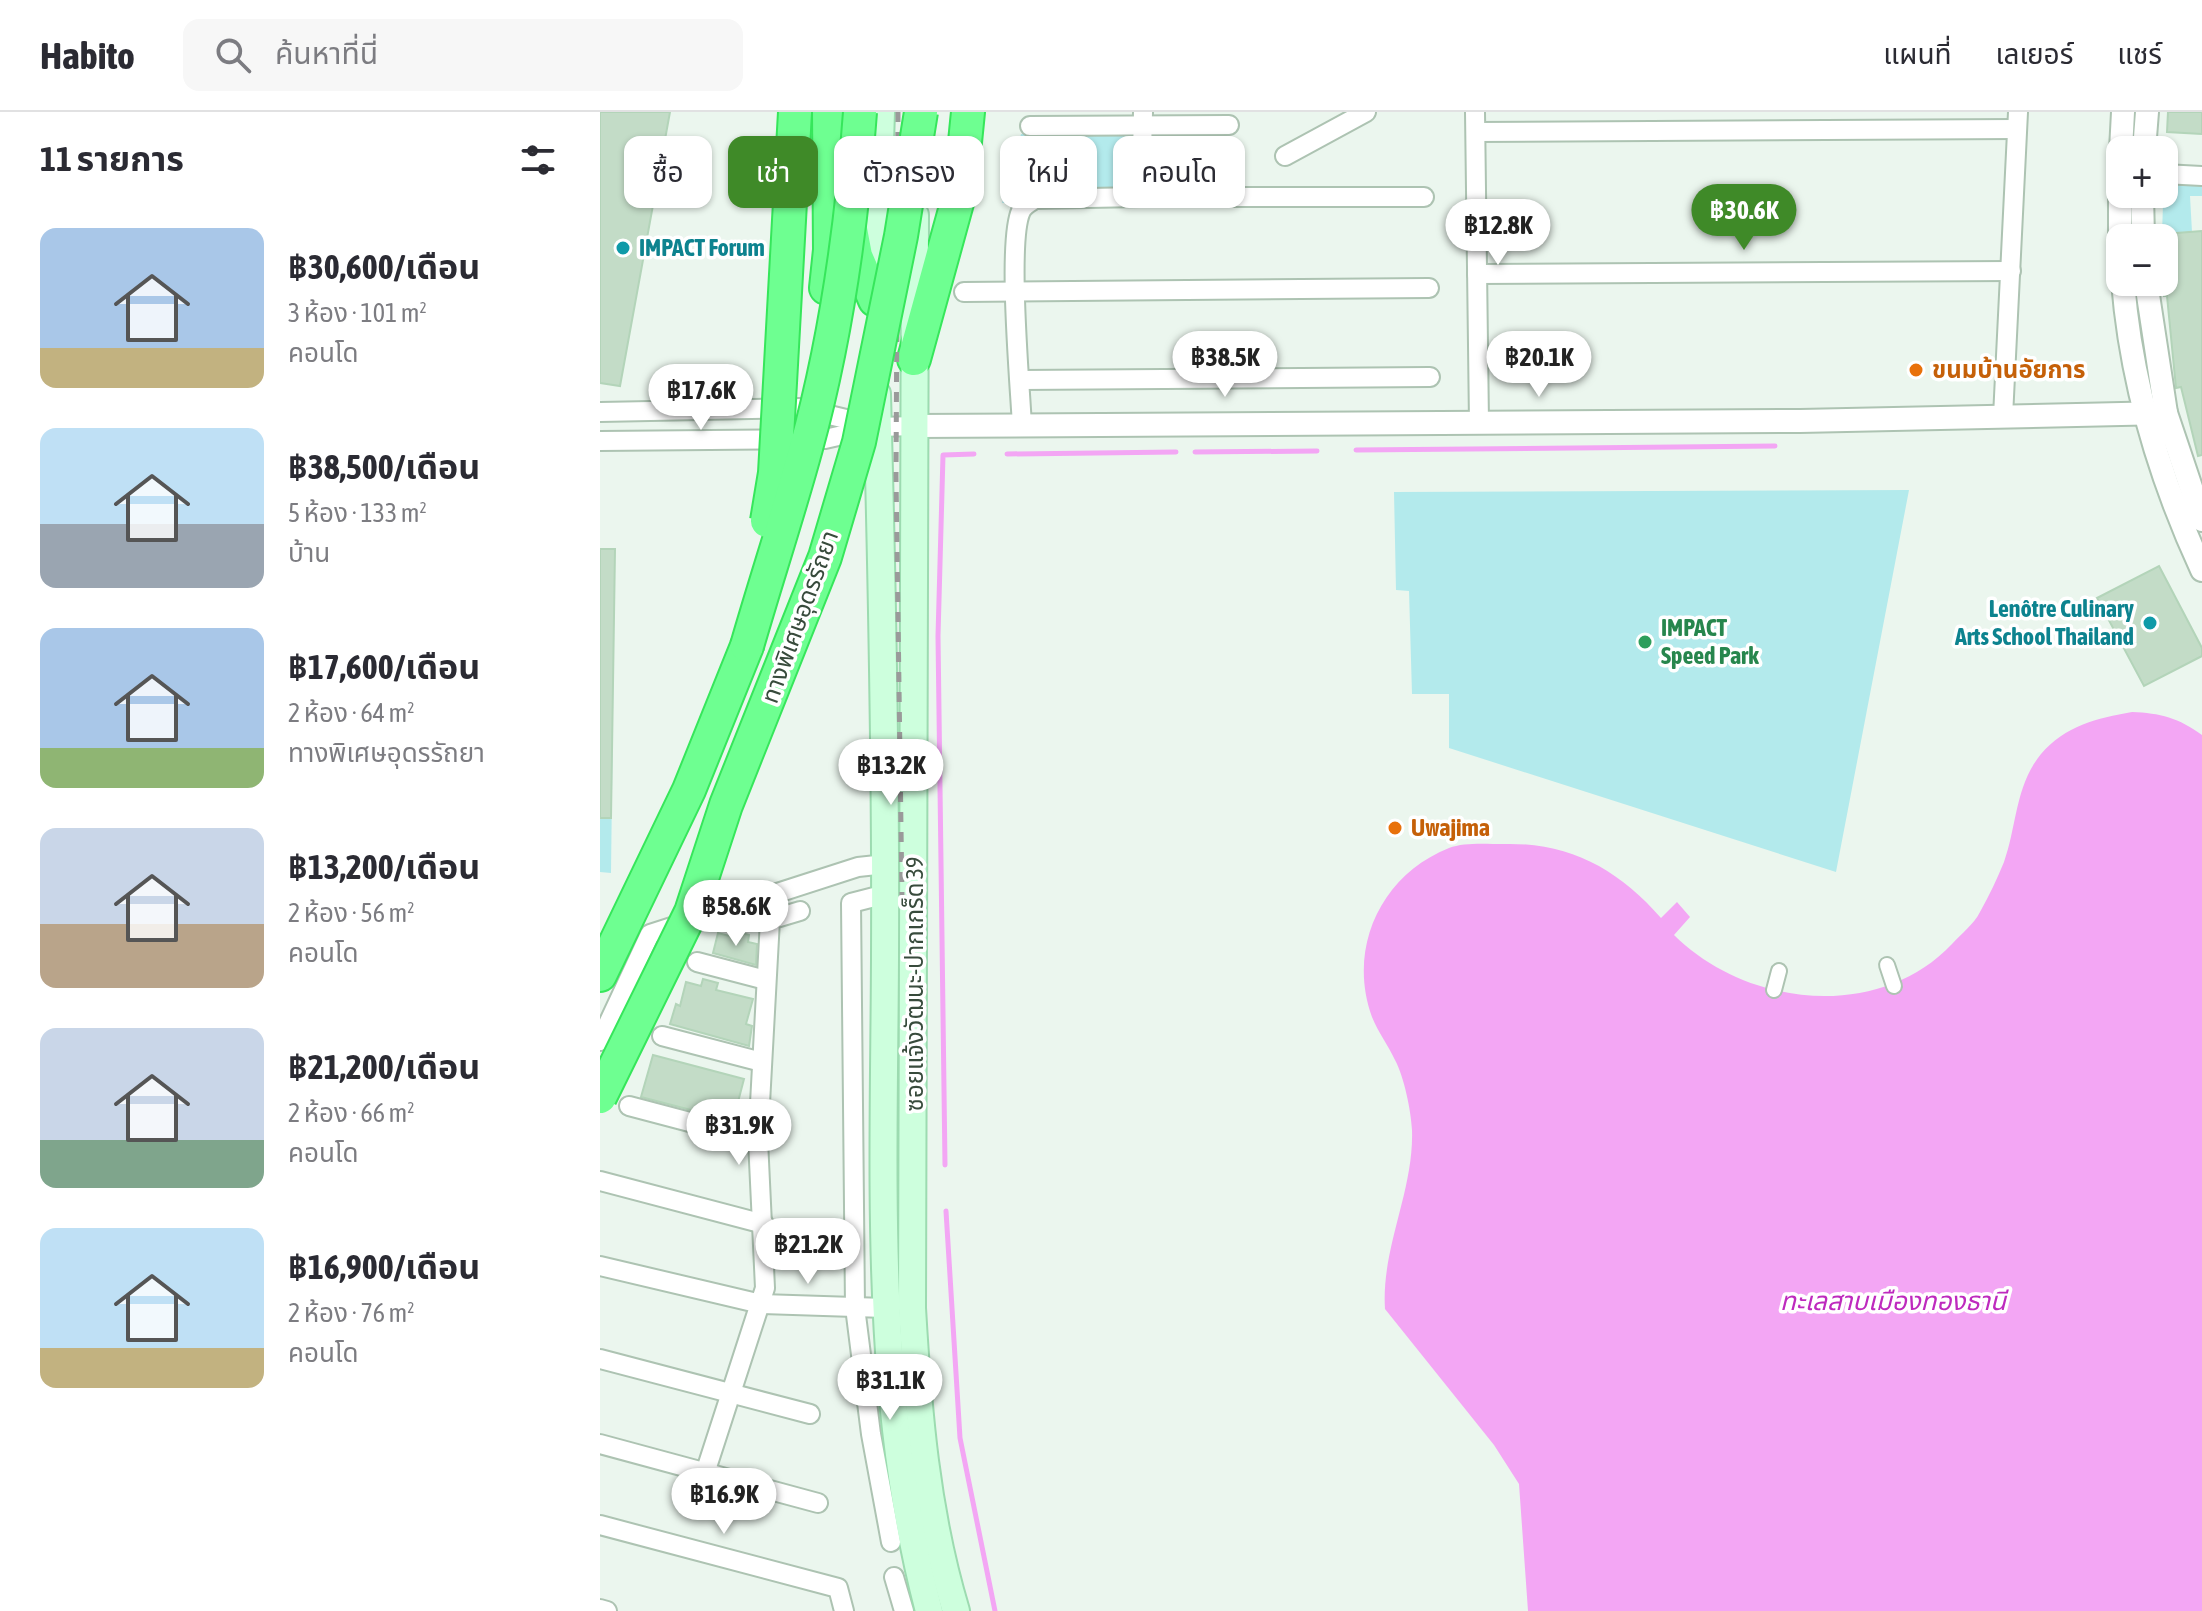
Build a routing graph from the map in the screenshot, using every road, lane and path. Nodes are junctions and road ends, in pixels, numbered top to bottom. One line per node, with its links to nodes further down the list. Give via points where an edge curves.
1 (795, 112): 48 (highway, bridge, via 775,473)
2 (829, 112): 18 (highway)
3 (860, 112): 48 (highway, ทางพิเศษอุดรรัถยา, bridge, via 854,195 832,331 807,446)
4 (881, 112): 32 (main road, ซอยแจ้งวัฒนะ-ปากเกร็ด 39)
5 (918, 112): 33 (main road, ซอยแจ้งวัฒนะ-ปากเกร็ด 39); 62 (highway, ทางพิเศษอุดรรัถยา, bridge, via 901,236 859,442 825,557)
6 (968, 112): 33 (highway, via 960,192)
7 (1366, 112): 19 (street)
8 (1475, 112): 15 (street)
9 (2123, 112): 16 (street)
10 (2147, 112): 17 (street)
11 (1143, 118): 13 (street); 14 (street)
12 (2017, 121): 15 (street); 25 (street)
13 (1229, 125)
14 (1030, 126)
15 (1476, 132): 26 (street)
16 (2122, 136)
17 (2145, 136)
18 (832, 155): 32 (highway, via 856,256); 36 (highway, via 830,250 820,335)
19 (1285, 156)
20 (2178, 175): 21 (street)
21 (2202, 176)
22 (1245, 197): 23 (street)
23 (1424, 197)
24 (1113, 198): 29 (street, via 1035,199 1023,207)
25 (2011, 271): 26 (street); 40 (street)
26 (1477, 274): 41 (street)
27 (1429, 288): 29 (street)
28 (964, 292): 29 (street)
29 (1016, 294): 35 (street)
30 (2125, 296): 39 (street)
31 (2148, 296): 38 (street)
32 (875, 300): 44 (main road, ซอยแจ้งวัฒนะ-ปากเกร็ด 39)
33 (914, 359): 42 (main road, ซอยแจ้งวัฒนะ-ปากเกร็ด 39)
34 (1430, 377): 35 (street)
35 (1020, 380): 43 (street)
36 (800, 408): 37 (street); 44 (street)
37 (600, 412)
38 (2166, 413): 39 (street); 46 (street)
39 (2143, 415): 40 (street); 47 (street, via 2165,487)
40 (2003, 417): 41 (street)
41 (1479, 423): 43 (street)
42 (915, 426): 43 (street); 44 (street); 84 (main road, ซอยแจ้งวัฒนะ-ปากเกร็ด 39, via 912,1308 919,1431 941,1562)
43 (1022, 426)
44 (878, 427): 45 (street, via 825,439); 49 (main road, ซอยแจ้งวัฒนะ-ปากเกร็ด 39)
45 (600, 441)
46 (2202, 520)
47 (2202, 570)
48 (747, 646): 55 (highway, ทางพิเศษอุดรรัถยา, via 689,790)
49 (886, 864): 50 (main road, ซอยแจ้งวัฒนะ-ปากเกร็ด 39); 60 (street, via 858,867 650,934)
50 (886, 894): 68 (street, via 851,903); 69 (main road, ซอยแจ้งวัฒนะ-ปากเกร็ด 39)
51 (800, 911): 56 (street, via 770,920)
52 (697, 962): 56 (street)
53 (1887, 965): 57 (street)
54 (1779, 971): 58 (street)
55 (600, 975)
56 (766, 980): 61 (street)
57 (1894, 986)
58 (1774, 990)
59 (662, 1036): 61 (street)
60 (600, 1041)
61 (762, 1062): 63 (street)
62 (615, 1102): 63 (street)
63 (758, 1140): 65 (street)
64 (600, 1181): 65 (street)
65 (764, 1224): 67 (street)
66 (600, 1266): 67 (street)
67 (761, 1304): 68 (street); 71 (street)
68 (855, 1307): 69 (street); 77 (street)
69 (885, 1308): 83 (main road, ซอยแจ้งวัฒนะ-ปากเกร็ด 39, via 907,1505)
70 (600, 1359): 71 (street)
71 (729, 1393): 72 (street); 74 (street)
72 (810, 1414)
73 (600, 1444): 74 (street)
74 (706, 1470): 75 (street)
75 (818, 1503)
76 (600, 1525): 81 (street, via 838,1588)
77 (891, 1542)
78 (894, 1577): 82 (street)
79 (600, 1609): 80 (street)
80 (607, 1611)
81 (844, 1611)
82 (904, 1611)
83 (929, 1611)
84 (956, 1611)

